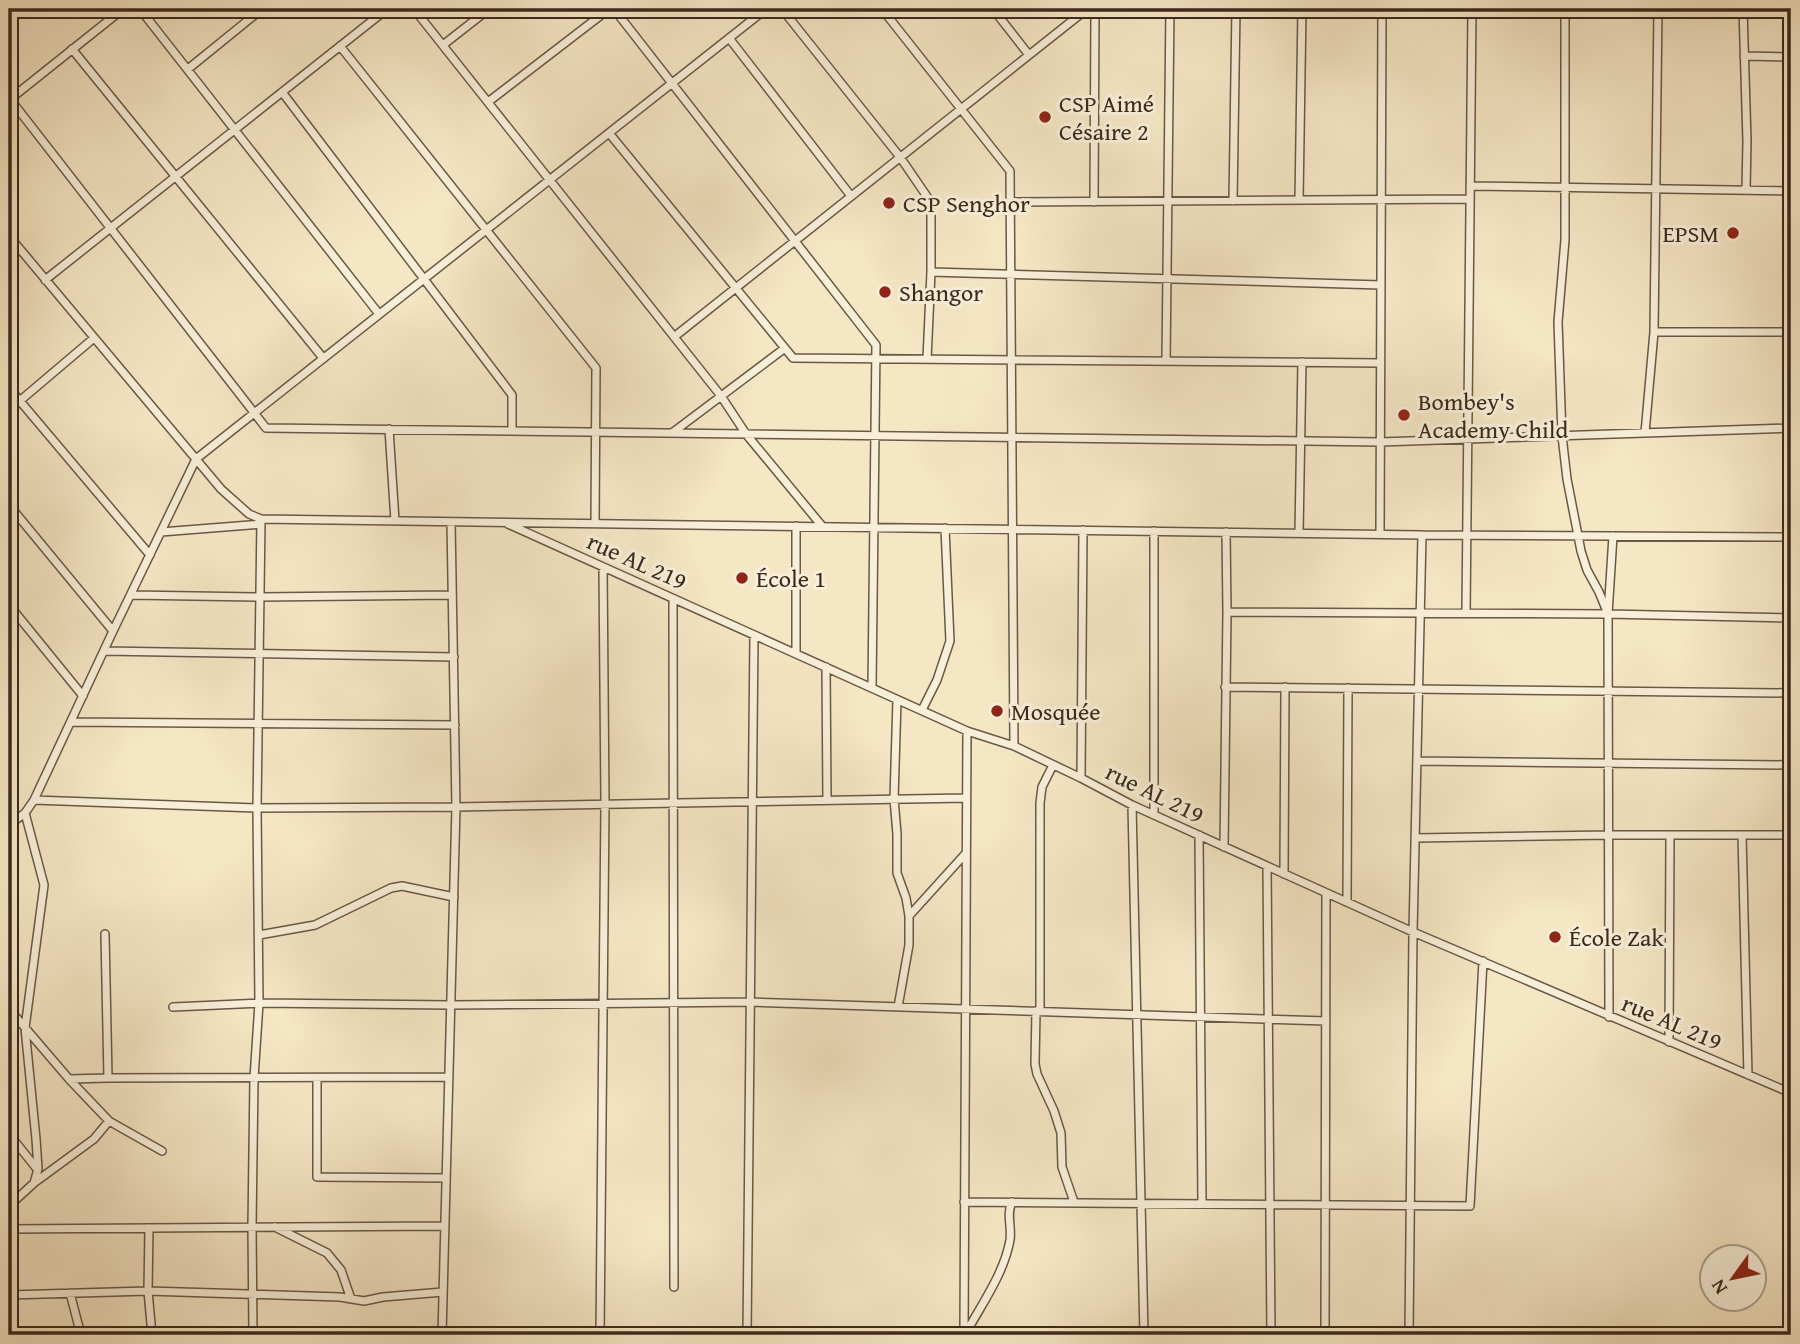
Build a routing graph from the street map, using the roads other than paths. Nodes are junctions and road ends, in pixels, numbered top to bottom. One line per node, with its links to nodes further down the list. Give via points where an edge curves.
1 (123, 9): 25 (street)
2 (141, 9): 29 (street)
3 (262, 9): 29 (street)
4 (387, 9): 24 (street)
5 (414, 9): 23 (street)
6 (489, 9): 23 (street)
7 (612, 9): 30 (street); 33 (street)
8 (766, 9): 22 (street)
9 (782, 9): 37 (street)
10 (882, 9): 34 (street)
11 (993, 9): 26 (street)
12 (1087, 9): 26 (street)
13 (1095, 9): 52 (street)
14 (1170, 9): 49 (street)
15 (1236, 9): 50 (street)
16 (1302, 9): 47 (street)
17 (1382, 9): 48 (street)
18 (1472, 9): 40 (street)
19 (1565, 9): 41 (street)
20 (1658, 9): 42 (street)
21 (1743, 9): 27 (street)
22 (729, 38): 30 (street); 45 (street)
23 (443, 45): 33 (street)
24 (340, 46): 31 (street); 54 (street)
25 (72, 49): 32 (street); 38 (street)
26 (1028, 55): 34 (street)
27 (1744, 56): 28 (street); 43 (street)
28 (1791, 57)
29 (188, 69): 35 (street)
30 (672, 83): 36 (street); 56 (street)
31 (282, 92): 35 (street); 60 (street)
32 (9, 100): 53 (street)
33 (488, 102): 39 (street)
34 (962, 108): 37 (street); 51 (street, via 1010,170)
35 (235, 130): 38 (street); 64 (street)
36 (609, 133): 39 (street); 63 (street)
37 (900, 157): 45 (street); 57 (street, via 930,204)
38 (175, 177): 53 (street); 70 (street)
39 (550, 180): 54 (street); 67 (street)
40 (1470, 186): 41 (street); 46 (street)
41 (1565, 187): 42 (street); 90 (street, via 1559,322)
42 (1656, 189): 43 (street); 65 (street)
43 (1746, 190): 44 (street)
44 (1791, 191)
45 (851, 196): 56 (street)
46 (1470, 199): 48 (street); 92 (street)
47 (1299, 200): 48 (street); 50 (street)
48 (1381, 200): 62 (street)
49 (1168, 201): 50 (street); 52 (street); 59 (street)
50 (1233, 201)
51 (1010, 202): 52 (street); 58 (street)
52 (1094, 202)
53 (111, 228): 61 (street); 81 (street)
54 (486, 230): 60 (street); 85 (street, via 596,368)
55 (9, 236): 61 (street)
56 (795, 241): 63 (street); 71 (street, via 876,345)
57 (931, 272): 58 (street); 72 (street)
58 (1011, 274): 59 (street); 73 (street)
59 (1167, 278): 62 (street); 74 (street)
60 (424, 279): 64 (street); 84 (street, via 512,395)
61 (45, 280): 68 (street)
62 (1381, 285): 76 (street)
63 (736, 288): 67 (street); 69 (street)
64 (379, 314): 70 (street)
65 (1654, 332): 66 (street); 87 (street)
66 (1791, 332)
67 (674, 337): 78 (street)
68 (94, 338): 79 (street); 95 (street)
69 (785, 348): 71 (street, via 793,358); 78 (street)
70 (323, 358): 81 (street)
71 (875, 359): 72 (street); 89 (street)
72 (927, 359): 73 (street)
73 (1011, 360): 74 (street); 91 (street)
74 (1166, 361): 75 (street)
75 (1302, 362): 76 (street); 93 (street)
76 (1380, 363): 94 (street)
77 (9, 388): 79 (street)
78 (721, 396): 86 (street); 88 (street)
79 (20, 401): 80 (street); 118 (street)
80 (9, 411)
81 (254, 413): 83 (street, via 266,428); 95 (street)
82 (1791, 428): 87 (street)
83 (389, 429): 84 (street); 98 (street)
84 (512, 431): 85 (street)
85 (595, 433): 86 (street); 101 (street)
86 (672, 433): 88 (street)
87 (1645, 433): 90 (street)
88 (746, 434): 89 (street); 103 (street)
89 (874, 436): 91 (street); 104 (street)
90 (1562, 436): 92 (street); 115 (street)
91 (1011, 437): 93 (street); 106 (street)
92 (1468, 439): 94 (street); 114 (street)
93 (1301, 441): 94 (street); 111 (street)
94 (1380, 442): 112 (street)
95 (196, 459): 97 (street, via 221,489); 109 (street)
96 (9, 507): 130 (street)
97 (261, 521): 98 (street); 109 (street); 122 (street)
98 (395, 521): 99 (street)
99 (452, 522): 100 (street); 121 (street)
100 (505, 523): 101 (street); 119 (street, rue AL 219)
101 (595, 523): 102 (street)
102 (796, 526): 103 (street); 134 (street)
103 (822, 526): 104 (street)
104 (873, 527): 105 (street); 139 (street)
105 (945, 528): 106 (street); 146 (street, via 950,641)
106 (1012, 529): 107 (street); 151 (street)
107 (1083, 530): 108 (street); 156 (street)
108 (1154, 531): 110 (street); 168 (street)
109 (161, 532): 118 (street)
110 (1226, 532): 111 (street); 125 (street)
111 (1298, 533): 112 (street)
112 (1380, 534): 113 (street)
113 (1422, 535): 114 (street); 126 (street)
114 (1467, 535): 115 (street); 127 (street)
115 (1577, 536): 116 (street); 128 (street)
116 (1613, 536): 117 (street); 128 (street)
117 (1791, 537)
118 (150, 555): 120 (street)
119 (603, 567): 123 (street, rue AL 219); 163 (street)
120 (131, 595): 122 (street); 130 (street)
121 (452, 595): 122 (street); 135 (street)
122 (260, 597): 133 (street)
123 (673, 598): 131 (street, rue AL 219); 162 (street)
124 (9, 605): 144 (street)
125 (1227, 612): 126 (street); 137 (street)
126 (1420, 613): 127 (street); 141 (street)
127 (1466, 614): 128 (street)
128 (1608, 614): 129 (street); 142 (street)
129 (1791, 618)
130 (113, 631): 132 (street)
131 (754, 635): 134 (street, rue AL 219); 161 (street)
132 (104, 651): 133 (street); 144 (street)
133 (259, 654): 135 (street); 148 (street)
134 (796, 654): 136 (street, rue AL 219)
135 (454, 657): 149 (street)
136 (826, 667): 139 (street, rue AL 219); 160 (street)
137 (1225, 687): 138 (street); 176 (street)
138 (1285, 687): 140 (street); 179 (street)
139 (872, 688): 145 (street, rue AL 219)
140 (1348, 688): 141 (street); 182 (street)
141 (1419, 689): 142 (street); 152 (street)
142 (1608, 691): 143 (street); 153 (street)
143 (1791, 693)
144 (83, 696): 147 (street)
145 (897, 700): 146 (street, rue AL 219); 158 (street)
146 (922, 710): 150 (street, rue AL 219)
147 (71, 722): 148 (street); 159 (street)
148 (258, 724): 149 (street); 166 (street)
149 (454, 725): 165 (street)
150 (967, 731): 151 (street, rue AL 219); 157 (street)
151 (1014, 746): 154 (street, rue AL 219)
152 (1417, 761): 153 (street); 175 (street)
153 (1608, 763): 155 (street); 171 (street)
154 (1054, 765): 156 (street, rue AL 219); 197 (street, via 1042,787 1040,803)
155 (1791, 765)
156 (1081, 778): 164 (street, rue AL 219)
157 (966, 798): 158 (street); 177 (street)
158 (894, 799): 160 (street); 183 (street, via 897,873)
159 (34, 800): 166 (street); 167 (street)
160 (827, 800): 161 (street)
161 (751, 802): 162 (street); 188 (street)
162 (673, 803): 163 (street); 190 (street)
163 (606, 804): 165 (street); 191 (street)
164 (1132, 805): 168 (street, rue AL 219); 198 (street)
165 (456, 807): 166 (street); 181 (street)
166 (257, 808): 186 (street)
167 (25, 813): 169 (street); 203 (street, via 44,885)
168 (1154, 815): 170 (street, rue AL 219)
169 (9, 825)
170 (1199, 835): 176 (street, rue AL 219); 199 (street)
171 (1608, 835): 172 (street); 175 (street); 200 (street)
172 (1670, 835): 173 (street); 204 (street)
173 (1742, 835): 174 (street); 205 (street)
174 (1791, 835)
175 (1415, 838): 184 (street)
176 (1223, 846): 178 (street, rue AL 219)
177 (966, 852): 183 (street); 196 (street)
178 (1267, 866): 179 (street, rue AL 219); 201 (street)
179 (1284, 874): 180 (street, rue AL 219)
180 (1326, 893): 182 (street, rue AL 219); 202 (street)
181 (454, 897): 186 (street, via 402,886 391,888 315,925); 192 (street)
182 (1347, 902): 184 (street, rue AL 219)
183 (909, 916): 194 (street)
184 (1413, 932): 187 (street, rue AL 219); 225 (street)
185 (105, 934): 207 (street)
186 (258, 935): 189 (street)
187 (1483, 961): 200 (street, rue AL 219); 225 (street, via 1470,1206)
188 (750, 1002): 190 (street); 194 (street); 244 (street)
189 (259, 1003): 192 (street); 193 (street); 208 (street)
190 (674, 1003): 191 (street); 232 (street)
191 (604, 1004): 192 (street); 243 (street)
192 (451, 1005): 206 (street)
193 (173, 1007)
194 (898, 1007): 196 (street)
195 (9, 1009): 203 (street)
196 (965, 1009): 197 (street); 218 (street)
197 (1038, 1011): 198 (street); 220 (street, via 1035,1064 1055,1111 1062,1167)
198 (1137, 1014): 199 (street); 221 (street)
199 (1200, 1016): 201 (street); 222 (street)
200 (1609, 1017): 204 (street, rue AL 219)
201 (1269, 1019): 202 (street); 223 (street)
202 (1326, 1021): 224 (street)
203 (25, 1028): 210 (street); 215 (street)
204 (1668, 1041): 205 (street, rue AL 219)
205 (1748, 1075): 211 (street, rue AL 219)
206 (449, 1077): 209 (street); 216 (street)
207 (108, 1078): 208 (street); 210 (street)
208 (254, 1078): 209 (street); 227 (street)
209 (317, 1078): 216 (street, via 317,1177)
210 (69, 1079): 212 (street)
211 (1791, 1093)
212 (108, 1121): 214 (street); 217 (street, via 94,1139)
213 (9, 1134): 215 (street)
214 (162, 1151)
215 (38, 1169): 217 (street)
216 (446, 1178): 229 (street)
217 (34, 1183): 226 (street)
218 (964, 1202): 219 (street); 245 (street)
219 (1012, 1202): 220 (street); 245 (street, via 1004,1259)
220 (1074, 1202): 221 (street)
221 (1141, 1203): 222 (street); 246 (street)
222 (1202, 1203): 223 (street)
223 (1270, 1204): 224 (street); 247 (street)
224 (1325, 1204): 225 (street); 248 (street)
225 (1410, 1205): 249 (street)
226 (9, 1206)
227 (252, 1226): 228 (street); 230 (street); 237 (street)
228 (273, 1226): 229 (street); 238 (street, via 327,1253 341,1270)
229 (445, 1226): 234 (street)
230 (149, 1228): 231 (street); 233 (street)
231 (9, 1229)
232 (674, 1287)
233 (149, 1291): 235 (street); 237 (street); 240 (street)
234 (443, 1292): 238 (street); 242 (street)
235 (70, 1293): 236 (street); 239 (street)
236 (9, 1295)
237 (253, 1295): 238 (street); 241 (street)
238 (351, 1299)
239 (81, 1335)
240 (152, 1335)
241 (253, 1335)
242 (442, 1335)
243 (600, 1335)
244 (747, 1335)
245 (964, 1335)
246 (1144, 1335)
247 (1271, 1335)
248 (1325, 1335)
249 (1409, 1335)

